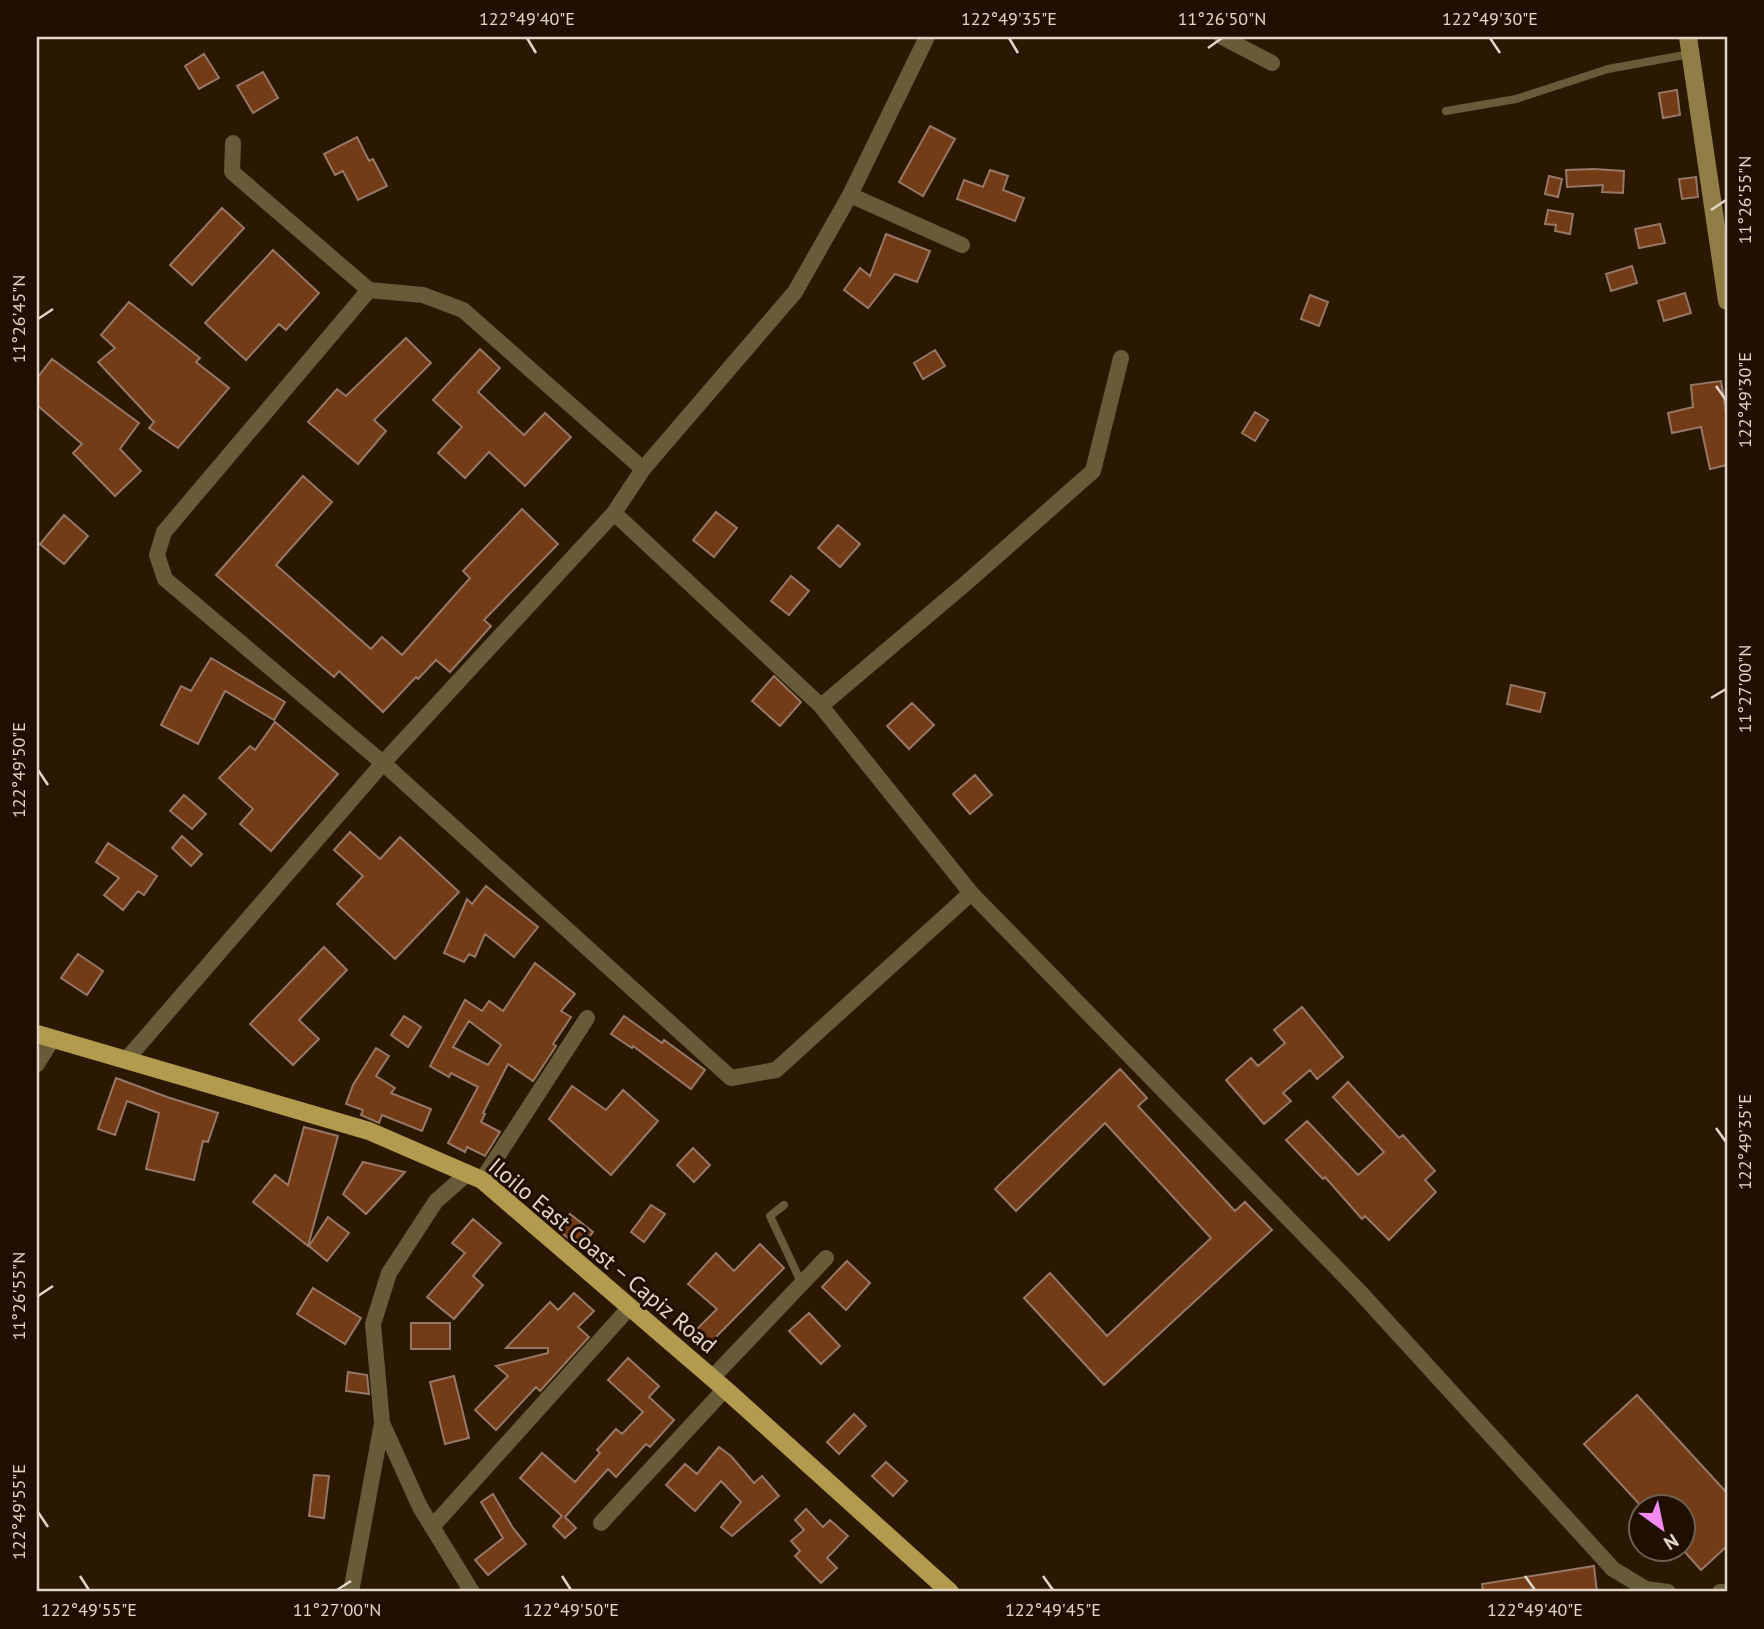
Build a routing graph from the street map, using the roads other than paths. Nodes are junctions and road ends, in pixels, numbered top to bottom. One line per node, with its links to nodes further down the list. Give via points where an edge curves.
1 (927, 37): 7 (street)
2 (1222, 37): 4 (street)
3 (1689, 45): 5 (lane, via 1516,99); 10 (main road)
4 (1272, 63)
5 (1446, 111)
6 (233, 143): 9 (street, via 232,172)
7 (850, 195): 8 (street); 12 (street, via 795,292)
8 (962, 245)
9 (369, 290): 12 (street, via 423,295 463,310); 15 (street, via 164,532 157,555 164,579)
10 (1727, 301)
11 (1121, 358): 14 (street, via 1093,471)
12 (643, 468): 13 (street)
13 (614, 513): 14 (street); 15 (street)
14 (821, 706): 16 (street)
15 (383, 763): 16 (street, via 731,1078 776,1070); 19 (street)
16 (971, 892): 33 (street, via 1358,1290 1613,1569 1646,1589)
17 (587, 1018): 21 (street)
18 (45, 1036): 19 (main road, Iloilo East Coast – Capiz Road); 20 (street)
19 (126, 1060): 21 (main road, Iloilo East Coast – Capiz Road, via 369,1131)
20 (37, 1064)
21 (475, 1177): 25 (main road, Iloilo East Coast – Capiz Road); 27 (street, via 436,1201 389,1273 373,1324)
22 (784, 1205): 24 (lane, via 771,1216)
23 (826, 1258): 24 (street)
24 (802, 1284): 26 (street)
25 (630, 1307): 26 (main road, Iloilo East Coast – Capiz Road); 29 (street)
26 (718, 1384): 28 (street); 32 (main road, Iloilo East Coast – Capiz Road)
27 (382, 1423): 29 (street); 30 (street)
28 (601, 1523)
29 (432, 1527): 31 (street)
30 (351, 1592)
31 (472, 1592)
32 (950, 1592)
33 (1668, 1592)
34 (1720, 1592): 35 (street)
35 (1727, 1592)

